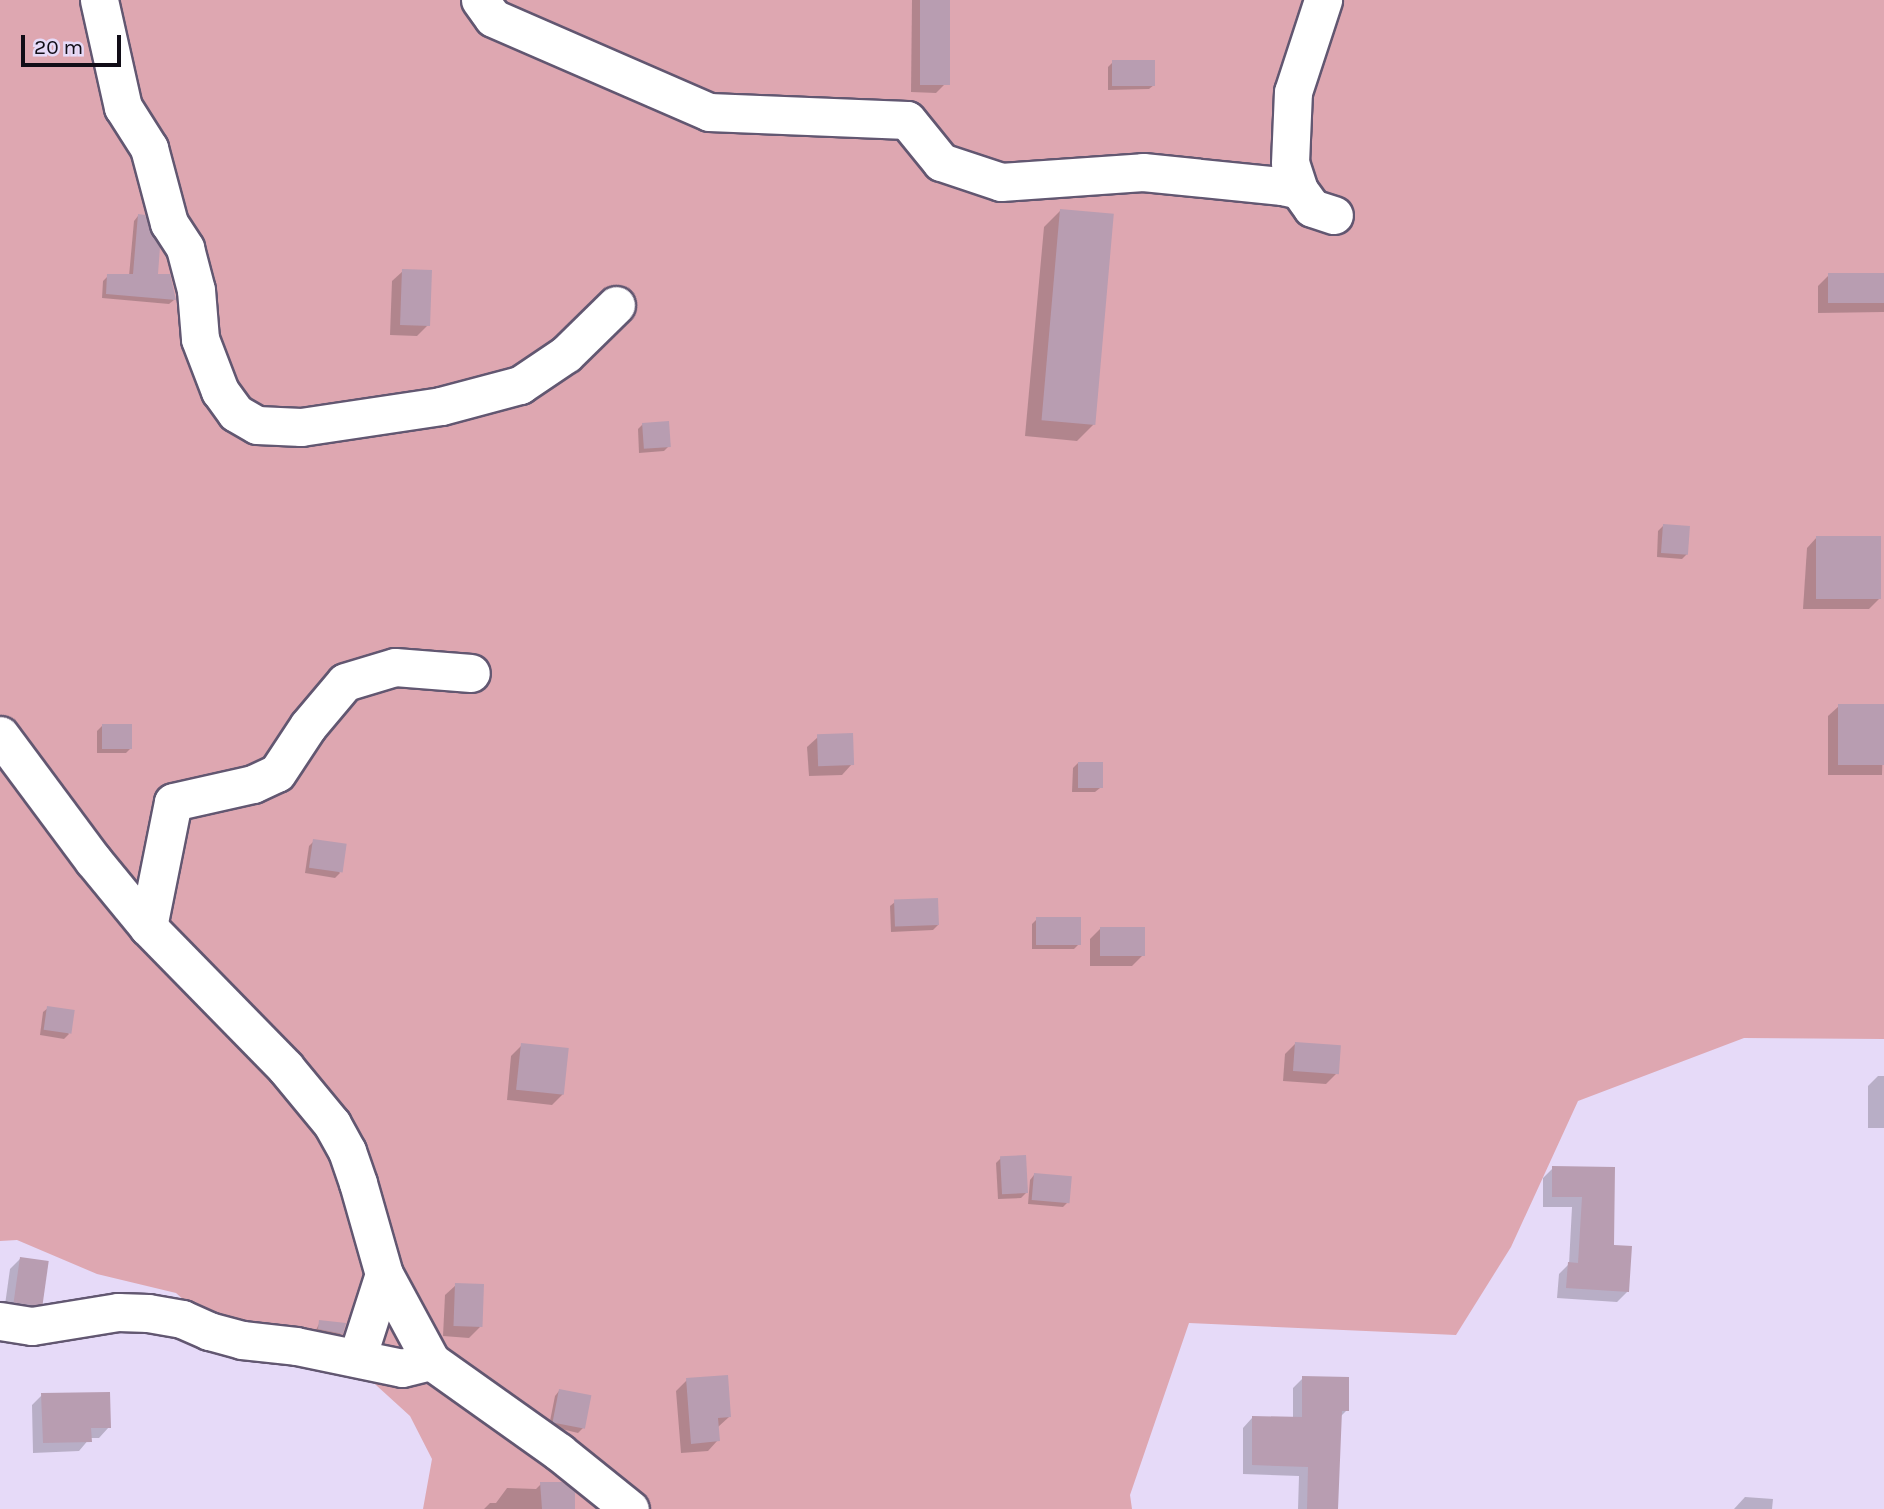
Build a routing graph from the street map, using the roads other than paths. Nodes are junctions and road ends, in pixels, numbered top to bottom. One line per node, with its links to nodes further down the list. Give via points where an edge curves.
1 (99, 0): 6 (street, via 124,107 149,148 169,223 185,247 200,339 220,391 236,413 257,425 301,428 441,406 520,385 566,354)
2 (480, 0): 4 (street, via 493,18 709,111 907,120 941,162 1001,182 1143,172)
3 (1324, 0): 4 (street, via 1293,92 1290,163)
4 (1299, 190): 5 (street, via 1312,208)
5 (1334, 215)
6 (616, 305)
7 (471, 673): 9 (street, via 395,667 345,682 276,773 253,784 173,802)
8 (0, 735): 9 (street)
9 (148, 927): 10 (street, via 285,1067 332,1124 347,1151)
10 (384, 1274): 12 (street); 13 (street)
11 (0, 1321): 12 (street, via 32,1326 118,1312 148,1313 182,1319 243,1340)
12 (357, 1358): 13 (street, via 402,1368)
13 (431, 1361): 14 (street)
14 (630, 1509)

